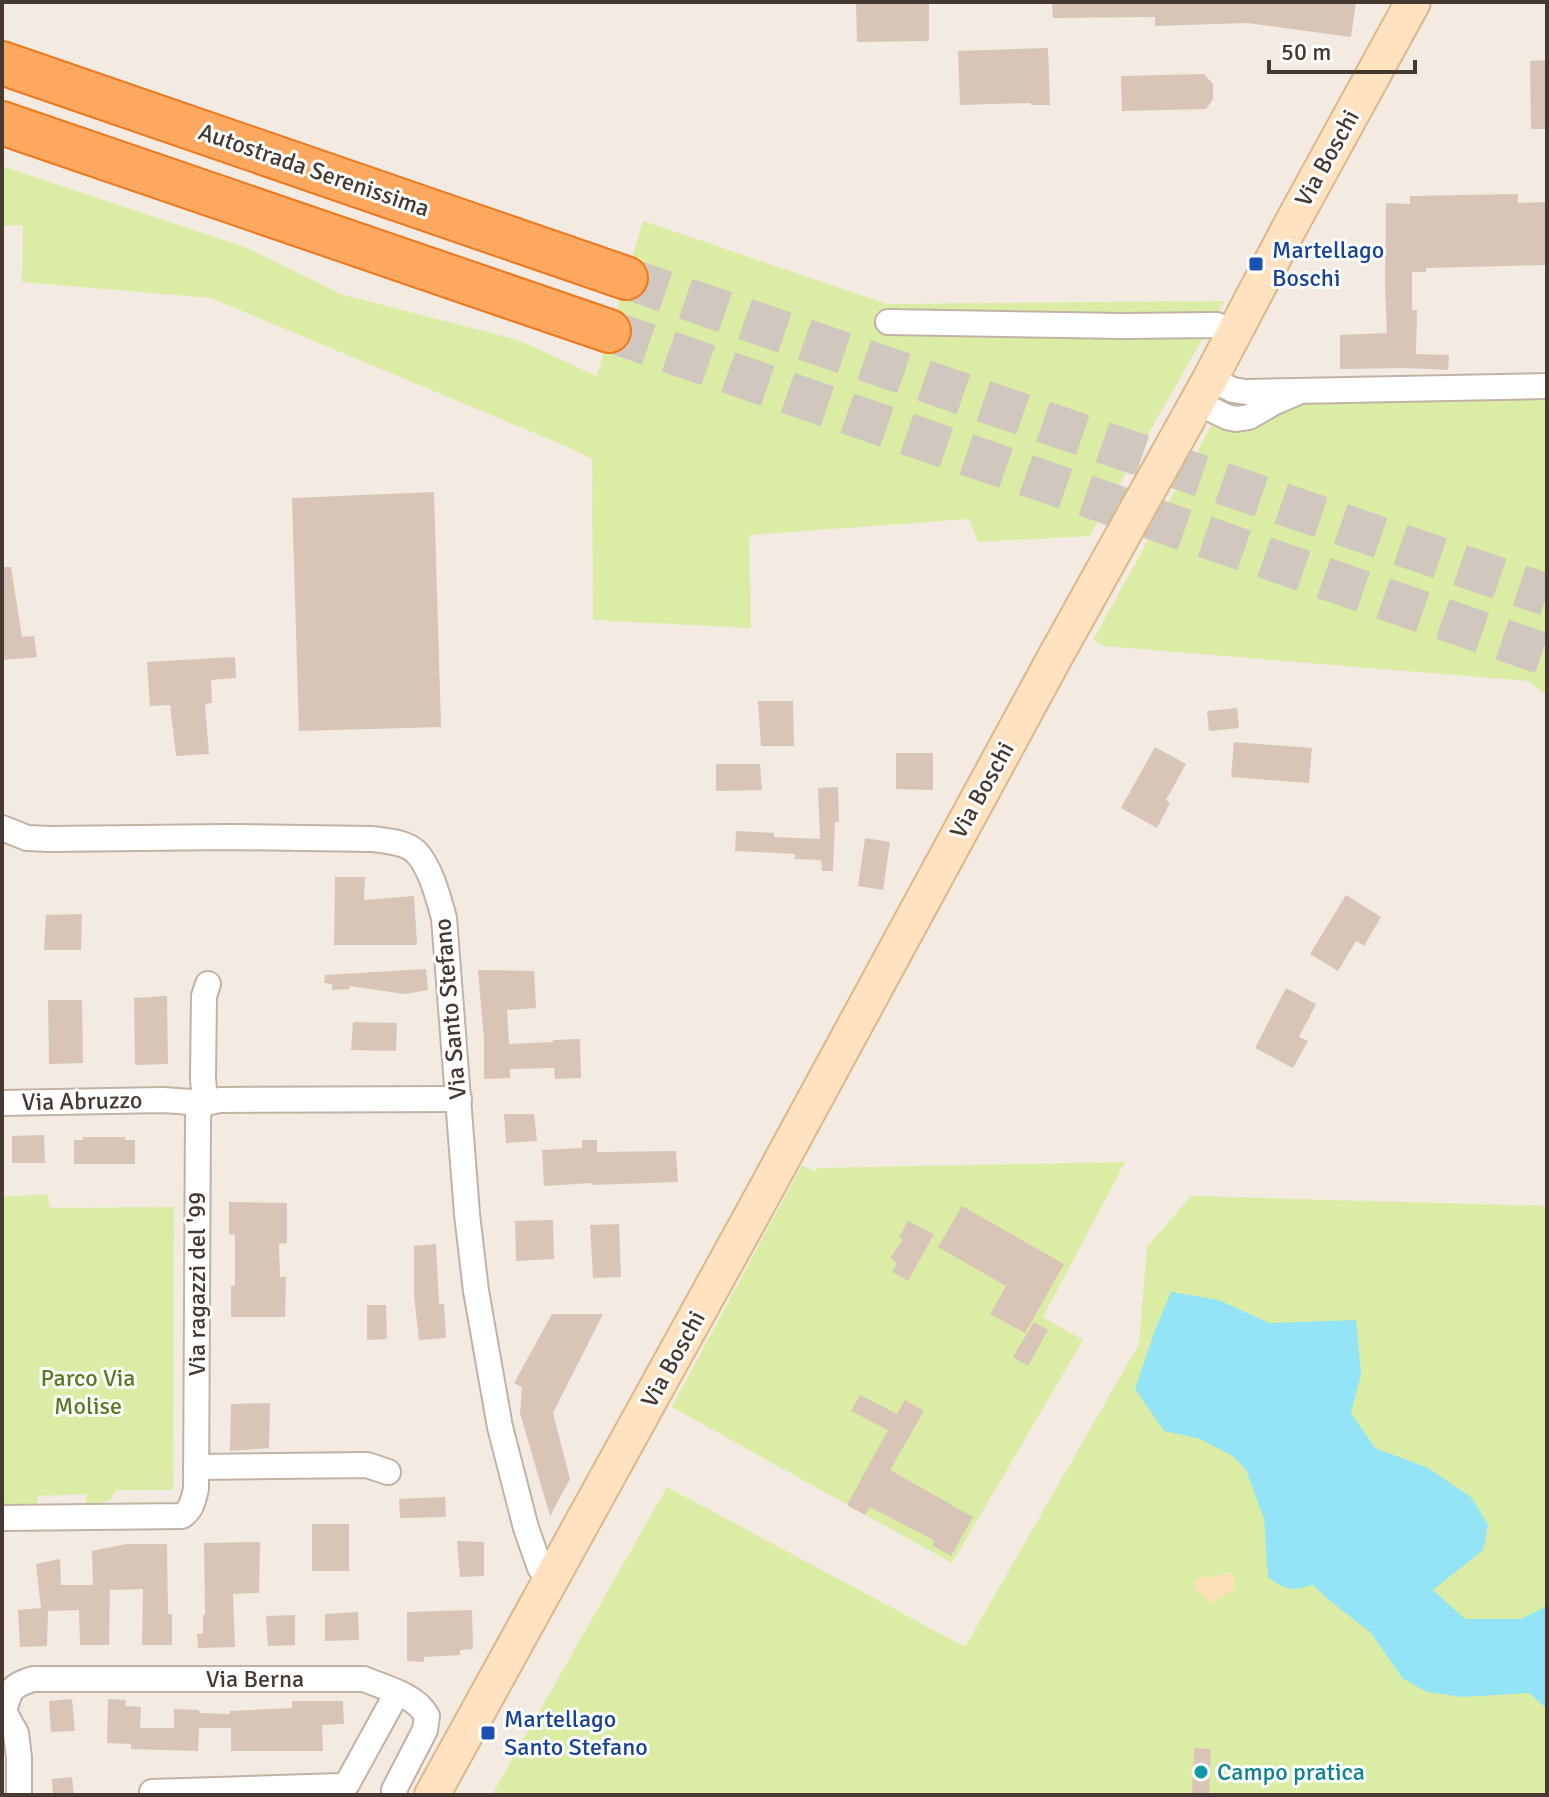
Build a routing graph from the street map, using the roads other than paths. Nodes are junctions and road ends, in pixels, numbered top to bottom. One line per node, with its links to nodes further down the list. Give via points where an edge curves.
1 (1413, 2): 7 (main road, Via Boschi)
2 (2, 63): 4 (highway, Autostrada Serenissima)
3 (2, 123): 6 (highway)
4 (626, 278)
5 (888, 322): 7 (street, via 1217,325)
6 (609, 331)
7 (1234, 333): 9 (main road, Via Boschi)
8 (1547, 386): 9 (street)
9 (1203, 391): 18 (main road, Via Boschi)
10 (2, 828): 12 (street, Via Santo Stefano, via 27,838 50,839 373,839 415,851 431,877 444,918)
11 (208, 984): 14 (street, Via ragazzi del '99)
12 (459, 1099): 14 (street); 18 (street, Via Santo Stefano, via 476,1291 500,1427 526,1528 540,1568)
13 (2, 1103): 14 (street, Via Abruzzo)
14 (205, 1103): 15 (street, Via ragazzi del '99, via 198,1116)
15 (196, 1467): 16 (street, via 367,1465); 17 (street, Via ragazzi del '99, via 193,1503 182,1516)
16 (388, 1472)
17 (2, 1518)
18 (551, 1577): 24 (main road, Via Boschi)
19 (397, 1693): 20 (street, Via Berna, via 364,1679 33,1679 16,1684); 21 (street, via 347,1784); 23 (street, Via Berna, via 424,1710 427,1723)
20 (3, 1713): 22 (street, Via Berna, via 16,1733)
21 (152, 1792)
22 (19, 1795)
23 (395, 1795)
24 (432, 1795)

